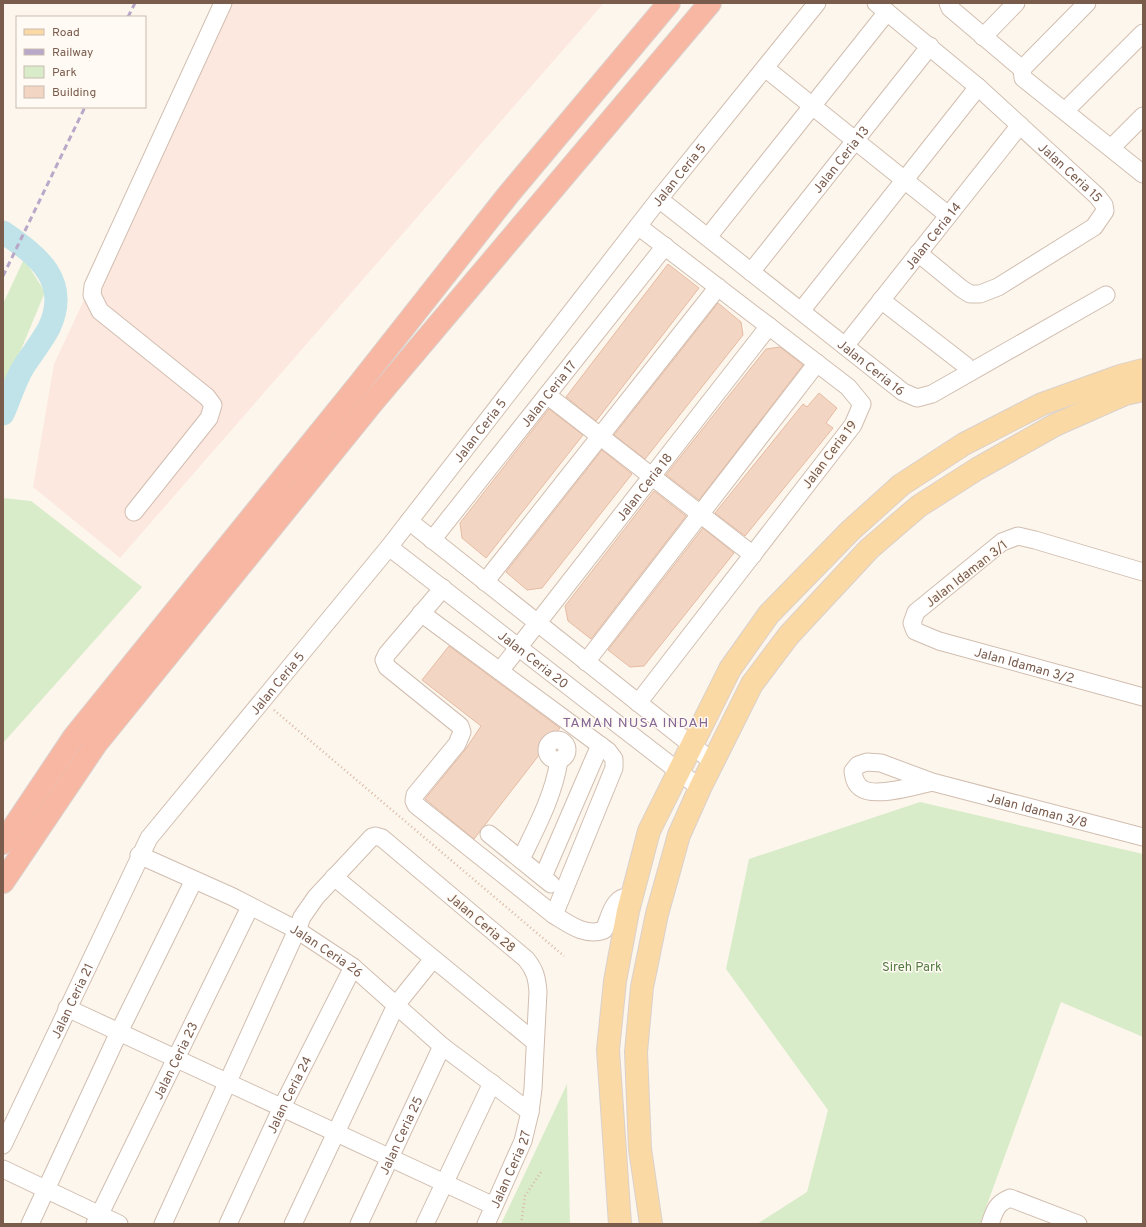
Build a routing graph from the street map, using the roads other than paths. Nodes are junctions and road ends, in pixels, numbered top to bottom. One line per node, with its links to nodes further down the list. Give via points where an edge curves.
1 (223, 3): 43 (street, via 93,286 92,295 100,311 207,396 213,406 209,418)
2 (669, 3): 69 (highway, via 508,195 74,737)
3 (710, 3): 75 (highway, via 373,402 96,744)
4 (817, 3): 12 (street, Jalan Ceria 5)
5 (948, 3): 10 (street, via 950,8)
6 (1016, 3): 10 (street)
7 (1087, 3): 13 (street)
8 (882, 7): 11 (street, Jalan Ceria 15); 15 (street)
9 (1143, 33): 16 (street)
10 (983, 37): 13 (street)
11 (930, 46): 14 (street, Jalan Ceria 15); 19 (street, Jalan Ceria 13)
12 (765, 68): 15 (street); 23 (street, Jalan Ceria 5)
13 (1022, 69): 16 (street, via 1023,78)
14 (978, 87): 18 (street, Jalan Ceria 15); 22 (street)
15 (812, 106): 19 (street); 26 (street)
16 (1065, 111): 20 (street)
17 (1143, 116): 20 (street)
18 (1020, 125): 24 (street, Jalan Ceria 14); 28 (street, Jalan Ceria 15, via 1104,204 1105,211 1101,220 1094,227 998,287 980,294 970,294 962,289)
19 (855, 140): 22 (street); 29 (street, Jalan Ceria 13)
20 (1111, 148): 21 (street)
21 (1143, 174)
22 (905, 180): 24 (street); 33 (street)
23 (659, 199): 25 (street, Jalan Ceria 5); 26 (street, Jalan Ceria 16)
24 (948, 215): 28 (street, Jalan Ceria 14)
25 (638, 226): 27 (street, Jalan Ceria 19); 45 (street, Jalan Ceria 5)
26 (708, 237): 29 (street, Jalan Ceria 16)
27 (665, 246): 30 (street, Jalan Ceria 19); 40 (street, Jalan Ceria 17)
28 (918, 254): 32 (street, Jalan Ceria 14)
29 (751, 272): 33 (street, Jalan Ceria 16)
30 (718, 287): 34 (street, Jalan Ceria 19); 41 (street)
31 (1106, 295): 38 (street, Jalan Ceria 16)
32 (881, 300): 35 (street, Jalan Ceria 14); 38 (street)
33 (801, 311): 35 (street, Jalan Ceria 16)
34 (769, 326): 36 (street, Jalan Ceria 19); 42 (street, Jalan Ceria 18)
35 (845, 346): 38 (street, Jalan Ceria 16, via 903,392 917,398 932,394)
36 (817, 363): 44 (street); 48 (street, Jalan Ceria 19, via 856,395 862,404 859,414)
37 (1143, 370): 62 (main road, via 1042,404 964,444 901,485 850,530 770,614 730,669)
38 (970, 372)
39 (1137, 394): 63 (main road, via 1055,425 978,469 919,506 869,549 789,635 752,684)
40 (547, 395): 41 (street); 46 (street, Jalan Ceria 17)
41 (600, 436): 42 (street); 50 (street)
42 (651, 476): 44 (street); 53 (street, Jalan Ceria 18)
43 (134, 512)
44 (700, 514): 48 (street); 56 (street)
45 (409, 521): 46 (street); 47 (street, Jalan Ceria 5)
46 (432, 540): 50 (street)
47 (389, 547): 51 (street, Jalan Ceria 20); 70 (street, Jalan Ceria 5, via 149,838)
48 (753, 555): 59 (street, Jalan Ceria 19)
49 (1143, 572): 54 (street, Jalan Idaman 3/1, via 1018,536 1002,542 916,612)
50 (485, 582): 53 (street)
51 (443, 588): 52 (street); 55 (street, Jalan Ceria 20)
52 (421, 613): 57 (street); 79 (street, via 384,660 387,668 460,726 462,732 457,744 415,795 414,801)
53 (537, 623): 55 (street, Jalan Ceria 18); 56 (street)
54 (912, 623): 58 (street, Jalan Idaman 3/2, via 915,631 939,641)
55 (518, 647): 57 (street, Jalan Ceria 18); 64 (street, Jalan Ceria 20)
56 (586, 662): 59 (street)
57 (500, 671): 60 (street)
58 (1143, 697)
59 (638, 703): 62 (street)
60 (577, 728): 61 (street); 71 (street, via 567,745 566,755 559,760 550,795)
61 (600, 745): 73 (street); 76 (street, via 614,759 614,768)
62 (692, 745): 63 (street); 64 (main road)
63 (713, 762): 66 (main road)
64 (679, 772): 66 (street, Jalan Ceria 20); 77 (main road, via 649,831)
65 (932, 782): 68 (street, Jalan Idaman 3/8)
66 (700, 788): 110 (main road, via 679,835 657,914 642,987 636,1052 640,1149)
67 (489, 834): 71 (street)
68 (1143, 837)
69 (3, 843)
70 (139, 855): 74 (street, Jalan Ceria 26); 84 (street, Jalan Ceria 21)
71 (521, 859): 73 (street)
72 (334, 877): 80 (street, Jalan Ceria 28, via 302,917); 81 (street); 86 (street, Jalan Ceria 28, via 369,839 375,836 382,838 516,950 533,968 538,992)
73 (544, 877): 76 (street)
74 (194, 880): 78 (street, Jalan Ceria 26); 85 (street)
75 (3, 882)
76 (563, 893): 79 (street)
77 (632, 896): 79 (street, via 619,898 604,930 596,933 578,930); 109 (main road, via 616,981 608,1050)
78 (250, 906): 80 (street, Jalan Ceria 26); 88 (street, Jalan Ceria 23)
79 (554, 915)
80 (297, 930): 82 (street, Jalan Ceria 26); 89 (street, Jalan Ceria 28)
81 (433, 959): 83 (street); 86 (street)
82 (353, 967): 83 (street, Jalan Ceria 26); 91 (street, Jalan Ceria 24)
83 (396, 1005): 87 (street, Jalan Ceria 26); 93 (street)
84 (67, 1008): 85 (street); 94 (street, Jalan Ceria 21)
85 (119, 1032): 88 (street); 98 (street)
86 (535, 1042): 92 (street, Jalan Ceria 28)
87 (442, 1046): 90 (street, Jalan Ceria 26); 95 (street, Jalan Ceria 25)
88 (176, 1058): 89 (street); 100 (street, Jalan Ceria 23)
89 (228, 1082): 91 (street); 103 (street, Jalan Ceria 28)
90 (492, 1083): 92 (street); 97 (street)
91 (282, 1107): 93 (street); 104 (street, Jalan Ceria 24)
92 (530, 1112): 99 (street, Jalan Ceria 27, via 523,1141)
93 (336, 1132): 95 (street); 105 (street)
94 (3, 1145)
95 (389, 1157): 97 (street); 106 (street, Jalan Ceria 25)
96 (3, 1169): 98 (street)
97 (445, 1183): 99 (street); 107 (street)
98 (45, 1190): 100 (street); 101 (street)
99 (494, 1206): 108 (street, Jalan Ceria 27)
100 (97, 1219): 102 (street)
101 (30, 1224)
102 (119, 1224)
103 (163, 1224)
104 (228, 1224)
105 (293, 1224)
106 (359, 1224)
107 (425, 1224)
108 (486, 1224)
109 (620, 1224)
110 (651, 1224)
111 (990, 1224): 112 (street, via 1000,1202 1010,1198)
112 (1078, 1224)

